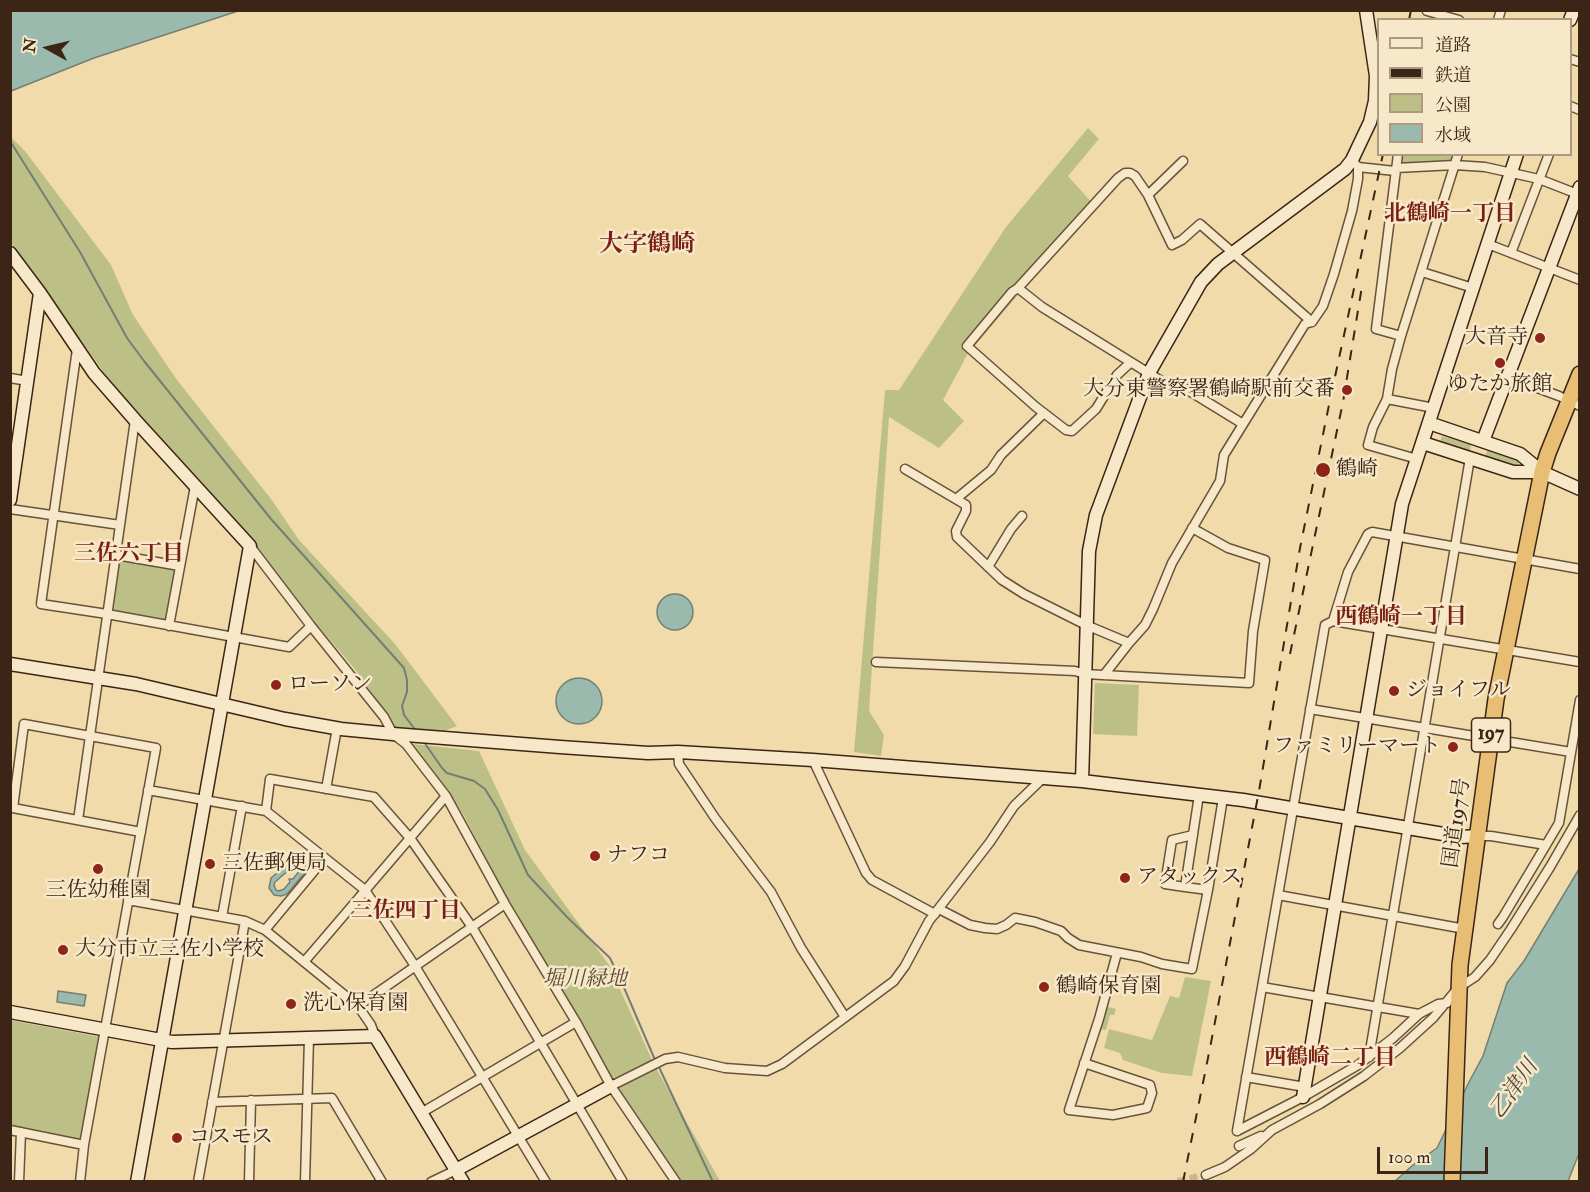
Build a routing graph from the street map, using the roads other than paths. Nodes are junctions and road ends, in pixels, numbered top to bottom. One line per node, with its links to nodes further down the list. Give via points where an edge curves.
1 (1366, 10): 9 (street, via 1376,76 1375,101)
2 (1427, 11): 3 (street)
3 (1452, 18)
4 (1398, 156): 11 (street)
5 (1457, 156): 10 (street)
6 (1516, 156): 12 (street)
7 (1548, 156): 13 (street)
8 (1183, 161): 15 (street)
9 (1355, 164): 11 (street); 18 (street); 26 (street, via 1358,179 1352,211 1323,306)
10 (1455, 165): 11 (street); 12 (street, via 1485,166); 21 (street)
11 (1396, 169): 27 (street, via 1376,329)
12 (1511, 173): 13 (street); 16 (street)
13 (1539, 179): 14 (street); 19 (street)
14 (1579, 192): 20 (street)
15 (1148, 195): 18 (street, via 1172,245 1200,224); 23 (street, via 1130,173 1118,178)
16 (1488, 244): 19 (street); 24 (street)
17 (10, 253): 25 (street)
18 (1233, 253): 26 (street); 30 (street, via 1201,282)
19 (1511, 254): 20 (street)
20 (1549, 268): 22 (street); 32 (street)
21 (1422, 272): 24 (street); 27 (street)
22 (1580, 280)
23 (1018, 288): 29 (street); 38 (street, via 967,346)
24 (1473, 288): 37 (street)
25 (40, 293): 28 (street); 34 (street)
26 (1312, 321): 41 (street, via 1305,324)
27 (1401, 336): 35 (street)
28 (77, 349): 39 (street); 53 (street)
29 (1130, 363): 30 (street); 38 (street, via 1096,409 1072,431)
30 (1149, 373): 41 (street, via 1171,387 1186,389); 67 (street, via 1096,515 1089,551)
31 (1580, 374): 36 (highway, 国道197号 / 197)
32 (1508, 377): 36 (street); 42 (street)
33 (10, 378): 34 (street)
34 (28, 381): 51 (street)
35 (1387, 399): 37 (street); 44 (street, via 1368,445)
36 (1574, 403): 47 (highway, 国道197号 / 197)
37 (1434, 408): 40 (street)
38 (1044, 413): 50 (street, via 991,470)
39 (135, 420): 48 (street); 55 (street)
40 (1429, 423): 42 (street); 43 (street)
41 (1243, 424): 56 (street, via 1224,455 1220,481)
42 (1484, 441): 45 (street); 47 (street, via 1520,454)
43 (1423, 442): 44 (street); 45 (street)
44 (1417, 459): 57 (street, via 1402,504)
45 (1473, 459): 47 (street, via 1513,472); 59 (street)
46 (905, 469): 50 (street)
47 (1542, 472): 49 (street); 61 (highway, 国道197号 / 197)
48 (195, 486): 58 (street); 62 (street)
49 (1580, 489)
50 (956, 499): 63 (street, via 966,505 957,537)
51 (10, 500)
52 (10, 508): 53 (street)
53 (54, 515): 55 (street); 65 (street, via 41,604)
54 (1022, 516): 63 (street)
55 (120, 525): 60 (street)
56 (1192, 528): 73 (street, via 1145,625); 79 (street, via 1228,548 1264,560 1249,683)
57 (1397, 537): 59 (street); 66 (street, via 1368,534 1348,572); 70 (street)
58 (250, 546): 69 (street); 71 (street)
59 (1455, 547): 61 (street); 72 (street)
60 (116, 555): 62 (street); 65 (street)
61 (1524, 559): 64 (street); 74 (highway, 国道197号 / 197)
62 (180, 566): 68 (street)
63 (988, 567): 67 (street, via 1024,594)
64 (1580, 569)
65 (107, 614): 68 (street); 80 (street)
66 (1333, 621): 70 (street); 83 (street, via 1324,625)
67 (1086, 625): 73 (street); 78 (street)
68 (169, 626): 71 (street)
69 (311, 626): 71 (street, via 289,647); 87 (street, via 384,717)
70 (1381, 629): 72 (street); 84 (street)
71 (233, 637): 82 (street)
72 (1439, 639): 74 (street); 86 (street)
73 (1129, 643): 79 (street)
74 (1505, 650): 76 (street); 89 (highway, 国道197号 / 197)
75 (876, 662): 78 (street)
76 (1580, 662)
77 (10, 664): 80 (street)
78 (1085, 674): 79 (street); 94 (street)
79 (1104, 675)
80 (98, 677): 82 (street); 88 (street)
81 (1580, 699): 91 (street)
82 (222, 704): 85 (street); 100 (street)
83 (1310, 709): 84 (street); 102 (street)
84 (1366, 718): 86 (street); 105 (street)
85 (337, 728): 87 (street); 95 (street)
86 (1424, 728): 89 (street); 107 (street)
87 (393, 734): 90 (street); 98 (street, via 406,744)
88 (90, 736): 96 (street, via 156,748); 106 (street); 106 (street, via 24,724 13,808)
89 (1490, 739): 91 (street); 110 (highway, 国道197号 / 197)
90 (678, 752): 92 (street); 140 (street, via 680,764 771,892)
91 (1571, 752): 112 (street, via 1559,823)
92 (813, 760): 93 (street); 122 (street, via 866,873 872,880)
93 (1043, 778): 94 (street); 122 (street, via 1014,806)
94 (1082, 781): 97 (street)
95 (326, 789): 103 (street, via 270,780); 111 (street, via 374,797)
96 (148, 790): 100 (street); 108 (street)
97 (1199, 795): 99 (street); 109 (street)
98 (446, 796): 111 (street); 119 (street)
99 (1223, 798): 102 (street); 116 (street)
100 (205, 800): 101 (street); 121 (street)
101 (242, 806): 103 (street); 124 (street)
102 (1293, 809): 105 (street); 117 (street)
103 (266, 811): 113 (street)
104 (1580, 815): 135 (street, via 1511,929 1475,977)
105 (1350, 818): 107 (street); 120 (street)
106 (78, 820): 108 (street)
107 (1408, 828): 110 (street); 123 (street)
108 (141, 832): 118 (street)
109 (1193, 835): 114 (street); 114 (street, via 1172,840 1165,884)
110 (1478, 836): 112 (street); 129 (highway, 国道197号 / 197)
111 (410, 838): 115 (street); 127 (street)
112 (1546, 845): 126 (street)
113 (324, 859): 115 (street); 128 (street)
114 (1185, 887): 116 (street)
115 (365, 890): 131 (street); 132 (street)
116 (1208, 890): 130 (street, via 1192,969)
117 (1278, 896): 120 (street); 133 (street)
118 (128, 900): 121 (street); 142 (street)
119 (505, 904): 127 (street); 141 (street)
120 (1335, 906): 123 (street); 134 (street)
121 (185, 910): 124 (street); 145 (street)
122 (937, 911): 130 (street, via 985,928 997,929 1016,918 1035,921 1061,931 1079,945); 140 (street, via 894,981)
123 (1393, 916): 129 (street); 137 (street)
124 (222, 917): 125 (street)
125 (245, 921): 128 (street); 146 (street)
126 (1498, 924)
127 (472, 927): 132 (street); 147 (street)
128 (265, 930): 131 (street)
129 (1465, 930): 135 (highway, 国道197号 / 197)
130 (1117, 953): 149 (street)
131 (304, 962): 136 (street)
132 (415, 966): 136 (street); 150 (street)
133 (1262, 987): 134 (street); 151 (street)
134 (1320, 997): 137 (street); 153 (street)
135 (1454, 997): 139 (street); 160 (street, via 1420,1031 1364,1076); 179 (highway, 国道197号 / 197)
136 (358, 1006): 143 (street)
137 (1378, 1007): 139 (street); 148 (street)
138 (10, 1012): 142 (street)
139 (1419, 1014): 148 (street)
140 (844, 1017): 152 (street, via 767,1071 724,1068 678,1057 665,1059)
141 (576, 1022): 147 (street); 152 (street)
142 (105, 1030): 145 (street); 163 (street)
143 (375, 1036): 144 (street); 158 (street)
144 (309, 1038): 146 (street); 154 (street)
145 (162, 1041): 146 (street); 169 (street)
146 (223, 1041): 156 (street)
147 (540, 1043): 150 (street); 157 (street)
148 (1369, 1057): 153 (street)
149 (1084, 1063): 149 (street, via 1150,1085 1152,1093 1147,1108 1113,1115 1069,1110)
150 (482, 1077): 158 (street); 162 (street)
151 (1246, 1077): 153 (street); 153 (street, via 1237,1131)
152 (611, 1086): 157 (street); 178 (street)
153 (1304, 1092)
154 (307, 1098): 155 (street); 172 (street); 173 (street, via 333,1098)
155 (251, 1100): 156 (street); 171 (street)
156 (212, 1102): 170 (street)
157 (577, 1105): 162 (street); 177 (street)
158 (421, 1113): 165 (street)
159 (10, 1130): 161 (street)
160 (1272, 1130): 164 (street); 166 (street, via 1238,1159)
161 (21, 1132): 163 (street); 167 (street)
162 (519, 1136): 165 (street); 176 (street)
163 (84, 1145): 168 (street)
164 (1239, 1146)
165 (456, 1170): 174 (street); 175 (street)
166 (1206, 1175)
167 (19, 1182)
168 (80, 1182)
169 (137, 1182)
170 (198, 1182)
171 (249, 1182)
172 (305, 1182)
173 (382, 1182)
174 (431, 1182)
175 (463, 1182)
176 (546, 1182)
177 (623, 1182)
178 (676, 1182)
179 (1452, 1182)

